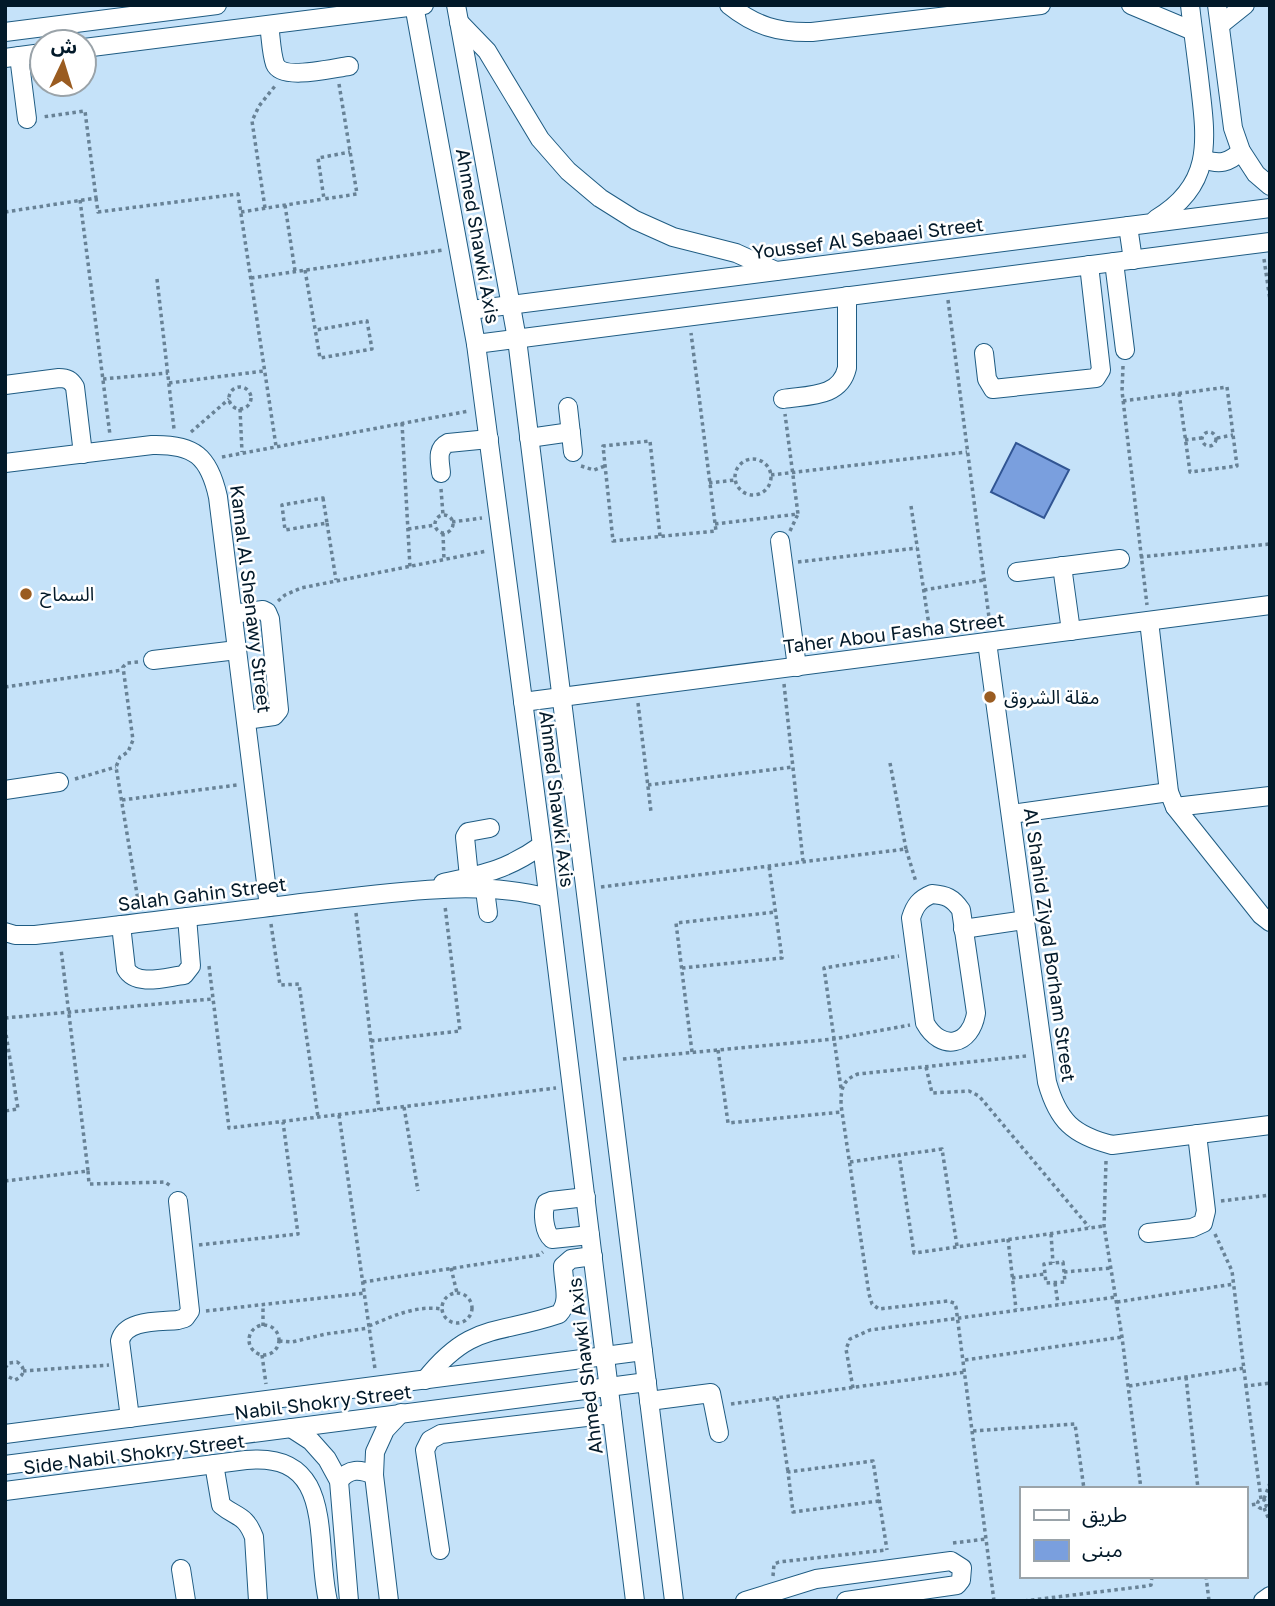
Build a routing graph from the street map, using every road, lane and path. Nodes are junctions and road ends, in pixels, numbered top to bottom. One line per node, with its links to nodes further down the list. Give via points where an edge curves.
1 (216, 5): 13 (street)
2 (729, 5): 8 (street, via 765,28 788,33)
3 (1131, 5): 12 (street)
4 (1190, 5): 12 (street)
5 (1217, 5): 11 (street)
6 (1245, 5): 11 (street)
7 (417, 6): 10 (street); 34 (street, Ahmed Shawki Axis)
8 (1025, 6)
9 (458, 14): 40 (street, via 487,51 540,139 600,198 673,237 736,253); 46 (street, Ahmed Shawki Axis)
10 (269, 25): 14 (street); 17 (street, via 275,64)
11 (1220, 25): 19 (street, via 1233,128)
12 (1193, 31): 21 (street, via 1206,131)
13 (5, 32)
14 (98, 46)
15 (12, 57): 18 (street)
16 (343, 67): 17 (street); 20 (path)
17 (286, 73): 27 (path, via 252,121)
18 (27, 119): 23 (path, via 85,111)
19 (1241, 151): 21 (street, via 1224,163); 22 (street)
20 (350, 152): 24 (path, via 356,194); 24 (path, via 317,158)
21 (1204, 159): 31 (street, via 1193,186 1174,209)
22 (1270, 187)
23 (96, 198): 25 (path); 30 (path, via 98,212 238,194)
24 (324, 199): 26 (path)
25 (80, 201): 29 (path); 56 (path)
26 (285, 205): 27 (path); 39 (path)
27 (265, 208): 30 (path)
28 (1270, 208): 31 (street, Youssef Al Sebaaei Street)
29 (5, 212)
30 (241, 212): 41 (path)
31 (1148, 224): 32 (street, Youssef Al Sebaaei Street)
32 (1128, 226): 35 (street); 40 (street, Youssef Al Sebaaei Street)
33 (1266, 243): 35 (street); 45 (path)
34 (460, 247): 38 (path); 47 (street, Ahmed Shawki Axis)
35 (1133, 260): 36 (street)
36 (1114, 262): 37 (street); 52 (street)
37 (1089, 265): 43 (street); 53 (street, via 1101,370 1096,378 993,389)
38 (305, 270): 39 (path); 49 (path)
39 (295, 271): 41 (path)
40 (776, 271): 46 (street, Youssef Al Sebaaei Street)
41 (251, 278): 54 (path)
42 (157, 279): 55 (path)
43 (946, 284): 44 (street); 78 (path)
44 (847, 296): 48 (street); 60 (street, via 845,378 830,392)
45 (1270, 300)
46 (512, 304): 47 (street, Youssef Al Sebaaei Street); 50 (street, Ahmed Shawki Axis)
47 (471, 310): 51 (street, Ahmed Shawki Axis)
48 (689, 317): 50 (street); 87 (path)
49 (316, 330): 49 (path, via 320,358 372,349 367,321)
50 (517, 339): 51 (street); 69 (street, Ahmed Shawki Axis)
51 (476, 344): 64 (street, Ahmed Shawki Axis)
52 (1125, 350): 62 (path)
53 (984, 353)
54 (265, 371): 57 (path); 75 (path)
55 (168, 373): 56 (path); 57 (path)
56 (103, 379): 76 (path)
57 (169, 383): 74 (path)
58 (5, 384): 80 (street, via 59,378 72,381)
59 (1179, 393): 62 (path); 68 (path, via 1227,387); 73 (path)
60 (783, 398): 84 (path)
61 (229, 400): 65 (path); 65 (path, via 236,387 246,388 251,401); 74 (path)
62 (1123, 401): 102 (path)
63 (568, 407): 67 (street)
64 (485, 408): 66 (path); 72 (street, Ahmed Shawki Axis)
65 (240, 409): 79 (path)
66 (402, 423): 75 (path); 95 (path)
67 (571, 432): 69 (street); 77 (street)
68 (1233, 436): 71 (path); 73 (path, via 1237,466 1190,472)
69 (529, 438): 125 (street, Ahmed Shawki Axis)
70 (1202, 438): 71 (path, via 1208,431); 71 (path, via 1211,446); 73 (path)
71 (1217, 438)
72 (489, 439): 83 (street, via 443,445); 90 (street, Ahmed Shawki Axis)
73 (1185, 440)
74 (176, 445): 76 (street); 81 (street)
75 (276, 446): 79 (path)
76 (111, 450): 80 (street)
77 (573, 452)
78 (968, 452): 84 (path); 109 (path)
79 (242, 453): 81 (path)
80 (83, 454): 82 (street)
81 (202, 460): 114 (street, Kamal Al Shenawy Street, via 213,473 218,497)
82 (5, 463)
83 (441, 472): 89 (path)
84 (792, 472): 85 (path); 93 (path, via 798,514)
85 (771, 475): 86 (path, via 767,488 755,495 742,492); 86 (path, via 764,463 751,459 739,466)
86 (735, 480): 87 (path)
87 (709, 483): 93 (path)
88 (911, 506): 101 (path)
89 (443, 515): 91 (path); 94 (path)
90 (499, 515): 91 (path); 100 (street, Ahmed Shawki Axis)
91 (452, 522): 96 (path)
92 (327, 523): 92 (path, via 323,498 282,505 285,530); 110 (path)
93 (715, 524): 97 (path, via 716,531)
94 (435, 525): 95 (path); 96 (path)
95 (408, 529): 106 (path)
96 (443, 533): 104 (path)
97 (660, 537): 97 (path, via 613,541 603,446 650,441)
98 (780, 541): 105 (street)
99 (1270, 544): 102 (path)
100 (503, 548): 104 (path); 126 (street, Ahmed Shawki Axis)
101 (917, 548): 105 (path); 111 (path)
102 (1141, 557): 103 (path); 115 (path)
103 (1120, 559): 107 (street)
104 (444, 560): 106 (path)
105 (783, 564): 121 (street)
106 (410, 566): 110 (path)
107 (1062, 566): 108 (street); 116 (street)
108 (1017, 572)
109 (984, 580): 111 (path); 117 (path)
110 (336, 581): 113 (path, via 300,588)
111 (924, 590): 118 (path)
112 (1270, 605): 115 (street, Taher Abou Fasha Street)
113 (267, 612): 114 (street); 127 (street, via 279,710 274,716)
114 (233, 614): 119 (street, Kamal Al Shenawy Street)
115 (1149, 621): 116 (street, Taher Abou Fasha Street); 136 (street)
116 (1071, 631): 117 (street, Taher Abou Fasha Street)
117 (990, 642): 118 (street, Taher Abou Fasha Street); 139 (street, Al Shahid Ziyad Borham Street)
118 (933, 649): 121 (street, Taher Abou Fasha Street)
119 (237, 650): 120 (street); 127 (street, Kamal Al Shenawy Street)
120 (153, 660): 122 (path, via 127,663)
121 (789, 668): 124 (street, Taher Abou Fasha Street); 130 (path)
122 (122, 670): 123 (path); 129 (path, via 132,740)
123 (5, 687)
124 (636, 687): 125 (street, Taher Abou Fasha Street); 133 (path)
125 (561, 697): 126 (street, Taher Abou Fasha Street); 146 (street, Ahmed Shawki Axis)
126 (523, 702): 141 (street, Ahmed Shawki Axis)
127 (246, 720): 132 (street, Kamal Al Shenawy Street)
128 (890, 763): 142 (path)
129 (116, 767): 131 (path); 137 (path)
130 (793, 767): 133 (path); 143 (path)
131 (59, 782): 134 (street)
132 (253, 782): 137 (path); 153 (street, Kamal Al Shenawy Street)
133 (648, 785): 138 (path)
134 (5, 790)
135 (1270, 796): 136 (street)
136 (1172, 799): 139 (street); 159 (street)
137 (122, 800): 158 (path)
138 (651, 812)
139 (1011, 814): 157 (street, Al Shahid Ziyad Borham Street)
140 (490, 828): 145 (street, via 468,832 465,837)
141 (542, 845): 145 (street, Salah Gahin Street, via 496,872); 151 (street, Ahmed Shawki Axis)
142 (906, 849): 143 (path); 152 (path)
143 (803, 861): 144 (path)
144 (769, 866): 146 (path); 154 (path)
145 (469, 877): 149 (street, Salah Gahin Street)
146 (585, 889): 177 (street, Ahmed Shawki Axis)
147 (443, 890): 148 (street, Salah Gahin Street); 149 (street, Salah Gahin Street); 173 (path, via 460,1031)
148 (485, 890): 151 (street, Salah Gahin Street, via 523,891); 155 (street)
149 (405, 891): 150 (street, Salah Gahin Street)
150 (354, 897): 153 (street, Salah Gahin Street); 173 (path)
151 (548, 898): 179 (street, Ahmed Shawki Axis)
152 (922, 898): 161 (street, via 932,894 954,900 961,910); 164 (street, via 911,918)
153 (269, 907): 156 (street, Salah Gahin Street); 186 (path, via 280,985 299,984)
154 (776, 912): 166 (path, via 676,923); 166 (path, via 782,958)
155 (488, 913)
156 (187, 917): 158 (street, Salah Gahin Street); 160 (street, via 191,966 184,975 141,980 129,974)
157 (1025, 920): 161 (street); 176 (street, Al Shahid Ziyad Borham Street)
158 (141, 922): 160 (street, Salah Gahin Street)
159 (1270, 922)
160 (121, 925): 163 (street, Salah Gahin Street)
161 (963, 929): 170 (street, via 974,1026 967,1037 955,1042 942,1041)
162 (5, 932): 163 (street, Salah Gahin Street)
163 (59, 932): 168 (path)
164 (915, 954): 170 (street); 172 (path, via 824,968)
165 (208, 963): 167 (path)
166 (682, 968): 175 (path)
167 (213, 999): 168 (path); 187 (path, via 229,1128)
168 (68, 1012): 169 (path); 193 (path)
169 (5, 1018)
170 (925, 1023): 172 (path)
171 (5, 1028): 183 (path, via 18,1109)
172 (834, 1039): 174 (path); 180 (path)
173 (371, 1041): 182 (path)
174 (718, 1050): 175 (path); 184 (path, via 728,1123)
175 (692, 1052): 177 (path)
176 (1043, 1054): 178 (path); 190 (street, Al Shahid Ziyad Borham Street, via 1054,1106 1068,1126 1088,1139)
177 (607, 1060): 232 (street, Ahmed Shawki Axis)
178 (926, 1067): 180 (path, via 858,1074 848,1077); 201 (path, via 932,1093 969,1091 979,1096)
179 (572, 1086): 181 (path); 197 (street, Ahmed Shawki Axis)
180 (841, 1088): 184 (path)
181 (404, 1107): 182 (path); 195 (path)
182 (379, 1110): 185 (path)
183 (5, 1111)
184 (842, 1112): 192 (path)
185 (340, 1115): 186 (path); 216 (path)
186 (318, 1117): 187 (path)
187 (283, 1122): 208 (path, via 298,1234)
188 (1270, 1125): 189 (street, Al Shahid Ziyad Borham Street)
189 (1196, 1134): 190 (street, Al Shahid Ziyad Borham Street); 199 (street)
190 (1112, 1145): 200 (path, via 1106,1162)
191 (899, 1156): 192 (path); 207 (path, via 942,1149); 207 (path, via 914,1253)
192 (850, 1162): 227 (path, via 872,1304 879,1309 948,1301 954,1303)
193 (88, 1171): 194 (path); 198 (path, via 89,1184 165,1182)
194 (5, 1181)
195 (418, 1191)
196 (1270, 1195): 199 (path)
197 (586, 1197): 204 (street, Ahmed Shawki Axis); 205 (street, via 547,1203 547,1233)
198 (178, 1201): 208 (street)
199 (1205, 1210): 203 (street, via 1203,1223 1192,1228); 218 (path)
200 (1104, 1226): 201 (path); 212 (path)
201 (1090, 1228): 202 (path)
202 (1051, 1233): 206 (path); 210 (path)
203 (1148, 1233)
204 (590, 1235): 205 (street); 209 (street, Ahmed Shawki Axis)
205 (552, 1239): 211 (path, via 539,1255)
206 (1008, 1239): 207 (path); 215 (path)
207 (957, 1246)
208 (183, 1247): 226 (street)
209 (593, 1256): 234 (street, Ahmed Shawki Axis); 244 (street, via 571,1259 563,1266 566,1300 559,1314 486,1331 462,1342)
210 (1053, 1263): 213 (path, via 1063,1262); 214 (path, via 1044,1264)
211 (451, 1268): 216 (path); 220 (path)
212 (1111, 1268): 213 (path); 221 (path)
213 (1065, 1272): 217 (path, via 1065,1282)
214 (1045, 1274): 215 (path); 217 (path, via 1046,1283)
215 (1013, 1278): 225 (path)
216 (363, 1282): 219 (path)
217 (1055, 1283): 222 (path)
218 (1234, 1284): 221 (path); 238 (path)
219 (365, 1293): 223 (path); 229 (path)
220 (457, 1293): 224 (path, via 446,1298); 224 (path, via 471,1302 468,1318 452,1322)
221 (1116, 1300): 222 (path); 230 (path)
222 (1058, 1304): 225 (path)
223 (263, 1305): 226 (path); 228 (path)
224 (442, 1309): 229 (path, via 414,1309)
225 (1016, 1309): 227 (path)
226 (190, 1311): 236 (street, via 178,1320 127,1327 120,1340)
227 (957, 1317): 235 (path); 251 (path, via 870,1329 850,1339 846,1349)
228 (263, 1326): 231 (path, via 276,1332); 233 (path, via 253,1330 250,1340 253,1350)
229 (369, 1327): 231 (path); 247 (path)
230 (1122, 1337): 235 (path); 248 (path)
231 (279, 1341): 233 (path, via 275,1350)
232 (643, 1351): 234 (street, Nabil Shokry Street); 245 (street, Ahmed Shawki Axis)
233 (262, 1354): 253 (path)
234 (605, 1356): 242 (street, Nabil Shokry Street); 250 (street, Ahmed Shawki Axis)
235 (964, 1360): 240 (path)
236 (123, 1364): 239 (path); 259 (street)
237 (5, 1368): 239 (path, via 17,1362)
238 (1244, 1368): 243 (path); 249 (path)
239 (23, 1371): 241 (path, via 15,1380)
240 (966, 1372): 251 (path); 261 (path)
241 (5, 1375)
242 (463, 1375): 244 (street, Nabil Shokry Street); 255 (street)
243 (1186, 1377): 248 (path); 274 (path)
244 (425, 1380): 247 (street, Nabil Shokry Street)
245 (647, 1382): 250 (street, Nabil Shokry Street); 254 (street, Ahmed Shawki Axis)
246 (1270, 1383): 249 (path)
247 (377, 1386): 253 (street, Nabil Shokry Street)
248 (1129, 1386): 273 (path)
249 (1246, 1386): 277 (path)
250 (609, 1387): 255 (street, Nabil Shokry Street); 258 (street, Ahmed Shawki Axis)
251 (853, 1388): 252 (path)
252 (776, 1398): 256 (path); 267 (path)
253 (268, 1400): 259 (street, Nabil Shokry Street)
254 (649, 1401): 256 (street, via 706,1392 711,1393); 293 (street, Ahmed Shawki Axis)
255 (467, 1405): 257 (street, Nabil Shokry Street)
256 (715, 1406): 262 (street)
257 (401, 1413): 260 (street, Nabil Shokry Street); 268 (street, via 385,1430 375,1452)
258 (612, 1414): 280 (street, via 435,1436 425,1450); 287 (street, Ahmed Shawki Axis)
259 (131, 1418): 263 (street, Nabil Shokry Street)
260 (291, 1428): 264 (street, Nabil Shokry Street); 269 (street, via 311,1440)
261 (973, 1432): 272 (path, via 1074,1424); 297 (path)
262 (719, 1433)
263 (5, 1434)
264 (64, 1457): 266 (street, Nabil Shokry Street); 270 (street)
265 (214, 1464): 270 (street, Side Nabil Shokry Street); 289 (street, via 221,1505 239,1515 254,1537); 290 (street, Side Nabil Shokry Street, via 263,1459 280,1462 307,1483 316,1498)
266 (5, 1465)
267 (788, 1472): 276 (path, via 873,1461); 276 (path, via 793,1513)
268 (374, 1475): 269 (street, via 357,1469); 292 (street)
269 (339, 1481): 291 (street)
270 (68, 1483): 275 (street, Side Nabil Shokry Street)
271 (1270, 1483): 277 (path)
272 (1084, 1487)
273 (1141, 1487)
274 (1198, 1487)
275 (5, 1491)
276 (879, 1501): 281 (path)
277 (1265, 1502): 278 (path); 279 (path)
278 (1247, 1506)
279 (1270, 1522)
280 (440, 1550)
281 (887, 1550)
282 (181, 1569): 288 (street)
283 (833, 1576): 294 (street); 295 (street); 296 (street, via 951,1561 962,1568 957,1585)
284 (1153, 1578): 298 (path, via 1147,1586)
285 (1206, 1578): 299 (path)
286 (1270, 1596): 300 (street)
287 (631, 1600)
288 (186, 1601)
289 (258, 1601)
290 (328, 1601)
291 (349, 1601)
292 (389, 1601)
293 (674, 1601)
294 (745, 1601)
295 (836, 1601)
296 (846, 1601)
297 (994, 1601)
298 (1025, 1601)
299 (1209, 1601)
300 (1263, 1601)

